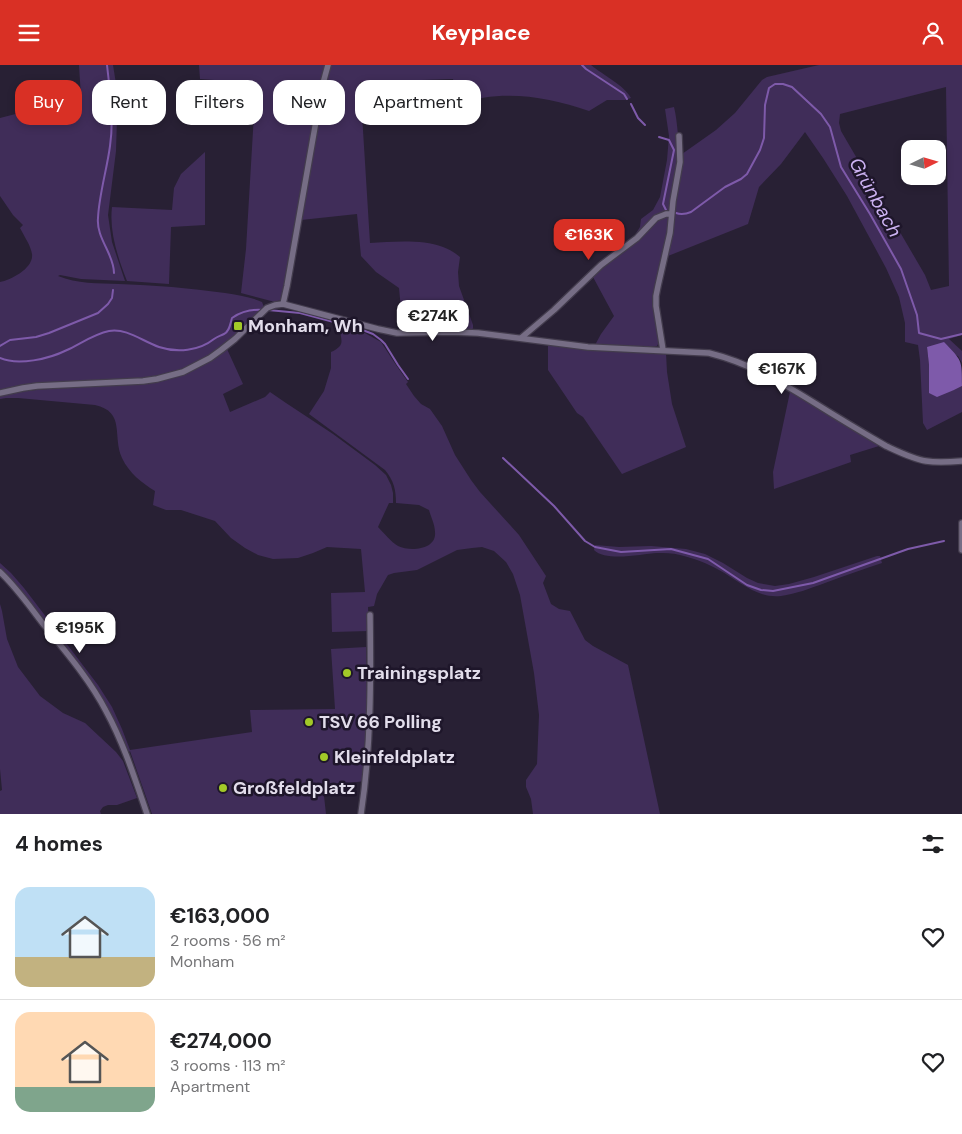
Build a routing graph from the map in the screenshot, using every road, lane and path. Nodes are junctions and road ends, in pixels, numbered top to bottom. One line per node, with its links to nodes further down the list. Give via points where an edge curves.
1 (328, 65): 4 (street)
2 (680, 136): 3 (street, via 680,162)
3 (671, 214): 5 (street, via 656,218); 6 (street, via 656,297)
4 (283, 304): 5 (street, via 388,331 452,331); 7 (street, via 266,308 210,359 177,374 144,381 36,386)
5 (521, 338): 6 (street, via 588,347)
6 (663, 350): 8 (street, via 709,353 742,363 886,446 926,461)
7 (0, 393)
8 (962, 461)
9 (962, 523): 10 (street)
10 (962, 550)
11 (0, 572): 13 (street, via 90,685 106,711)
12 (370, 615): 14 (street, via 370,714)
13 (147, 814)
14 (361, 814)

